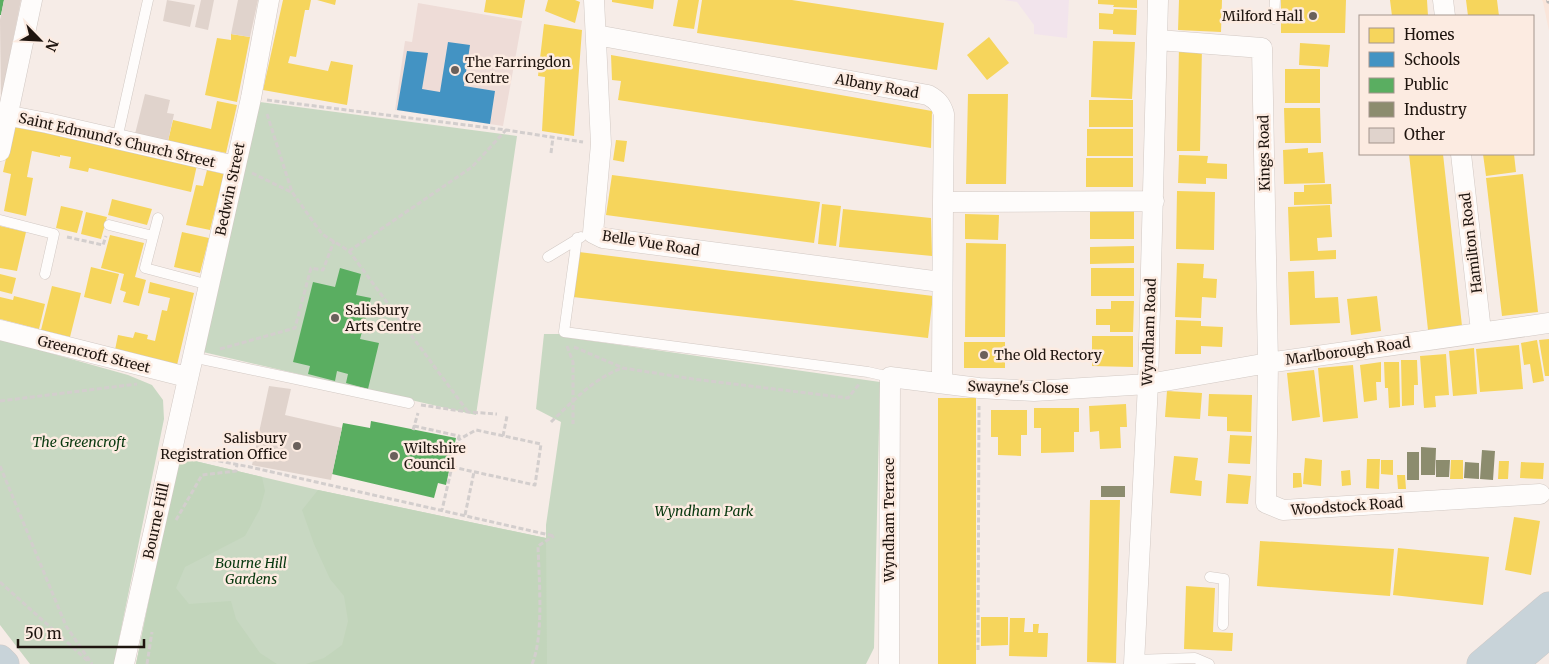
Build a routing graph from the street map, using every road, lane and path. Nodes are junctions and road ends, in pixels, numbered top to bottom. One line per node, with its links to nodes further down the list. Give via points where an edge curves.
1 (32, 0): 13 (street)
2 (148, 0): 16 (lane)
3 (269, 0): 12 (street, Bedwin Street)
4 (594, 0): 10 (street, Belle Vue Road)
5 (1158, 0): 11 (street, Wyndham Road)
6 (1275, 0): 9 (lane)
7 (1443, 0): 8 (street)
8 (1445, 15)
9 (1274, 18)
10 (596, 35): 17 (street, Belle Vue Road); 24 (street, Albany Road, via 928,95 942,106 944,114)
11 (1158, 40): 23 (street, Wyndham Road); 42 (street, Kings Road, via 1262,48)
12 (256, 99): 14 (path); 21 (street, Bedwin Street); 22 (path)
13 (4, 114): 16 (street, Saint Edmund's Church Street); 18 (street)
14 (506, 130): 15 (path); 33 (path, via 472,167)
15 (553, 137): 17 (path); 19 (path)
16 (117, 139): 21 (street, Saint Edmund's Church Street)
17 (601, 144): 29 (street, Belle Vue Road)
18 (0, 150)
19 (550, 153)
20 (1461, 155): 40 (street, Hamilton Road)
21 (235, 166): 22 (path); 37 (street, Bedwin Street)
22 (292, 192): 31 (path, via 322,234)
23 (1154, 200): 24 (street); 49 (street, Wyndham Road)
24 (943, 202): 36 (street)
25 (158, 218): 30 (lane)
26 (0, 220): 28 (lane)
27 (109, 225): 30 (lane)
28 (54, 234): 32 (path); 35 (lane)
29 (585, 235): 34 (lane); 36 (street, Belle Vue Road); 44 (lane, via 564,332)
30 (154, 236): 37 (lane, via 145,268)
31 (334, 241): 33 (path); 41 (path, via 323,270 311,268 295,328)
32 (103, 245)
33 (349, 251): 54 (path)
34 (548, 257)
35 (45, 274)
36 (941, 282): 47 (street)
37 (209, 285): 41 (street, Bedwin Street)
38 (1549, 323): 40 (street, Marlborough Road)
39 (0, 330): 45 (street, Greencroft Street)
40 (1481, 331): 42 (street, Marlborough Road)
41 (192, 357): 45 (street, Bedwin Street); 53 (lane)
42 (1268, 363): 49 (street, Marlborough Road); 67 (street, Woodstock Road, via 1266,503 1283,510)
43 (623, 368): 44 (path, via 848,398); 51 (path, via 608,373); 51 (path, via 566,343 573,362)
44 (868, 372): 46 (lane)
45 (187, 377): 62 (street, Bourne Hill)
46 (890, 377): 47 (street, Swayne's Close); 83 (street, Wyndham Terrace)
47 (944, 382): 50 (street, Swayne's Close)
48 (138, 383): 52 (path)
49 (1148, 384): 50 (street, Swayne's Close, via 1058,390); 78 (street, Wyndham Road)
50 (979, 388): 76 (path)
51 (574, 400): 57 (path); 58 (path)
52 (0, 401)
53 (410, 403): 54 (path)
54 (468, 412): 55 (path)
55 (497, 414)
56 (507, 416): 60 (path)
57 (552, 422)
58 (573, 424)
59 (414, 426): 61 (path, via 459,436)
60 (503, 436): 61 (path, via 476,430); 66 (path, via 542,444 534,484)
61 (458, 440): 65 (path)
62 (171, 452): 63 (path); 81 (street, Bourne Hill)
63 (237, 464): 68 (path); 70 (path, via 236,471 202,475)
64 (0, 466): 80 (path, via 66,626)
65 (452, 467): 66 (path); 68 (path)
66 (474, 472): 69 (path)
67 (1540, 494)
68 (442, 510): 69 (path)
69 (465, 515): 82 (path, via 554,536 538,546 539,622 536,657)
70 (174, 524)
71 (1210, 577): 74 (lane, via 1224,579)
72 (0, 582): 80 (path)
73 (1549, 606): 75 (highway)
74 (1223, 625)
75 (1537, 630): 85 (highway); 86 (highway)
76 (978, 650)
77 (0, 662): 79 (highway)
78 (1134, 662): 84 (lane, via 1195,658)
79 (4, 664)
80 (91, 664)
81 (124, 664)
82 (532, 664)
83 (889, 664)
84 (1209, 664)
85 (1481, 664)
86 (1513, 664)

